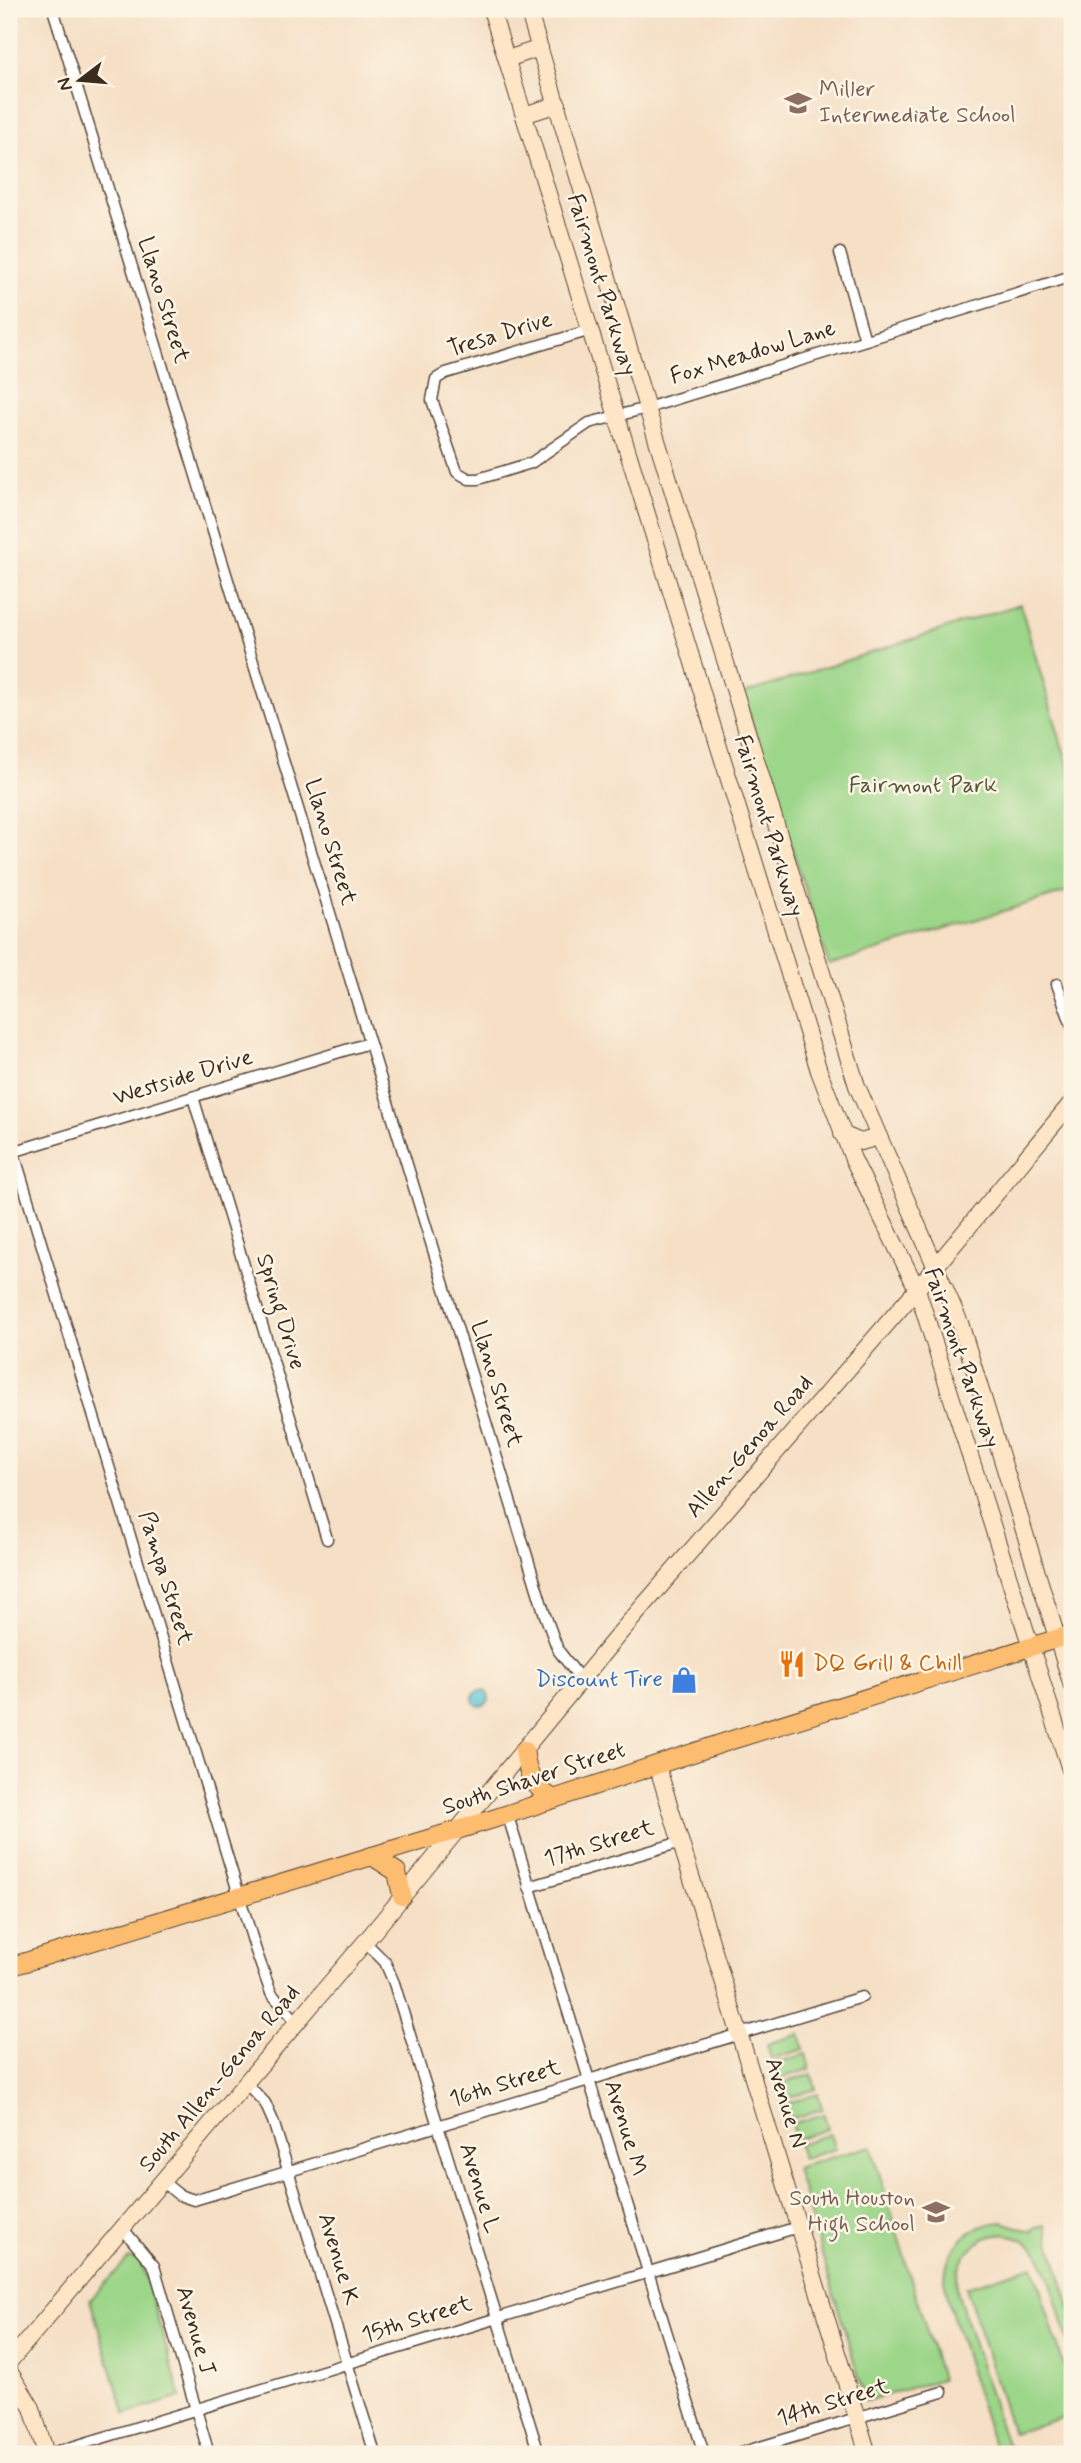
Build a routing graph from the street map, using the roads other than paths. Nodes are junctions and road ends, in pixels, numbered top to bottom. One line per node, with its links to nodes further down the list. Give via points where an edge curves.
1 (52, 9): 23 (street, Llano Street)
2 (491, 9): 5 (main road, Fairmont Parkway)
3 (528, 9): 4 (main road, Fairmont Parkway)
4 (540, 48): 5 (main road); 6 (main road, Fairmont Parkway)
5 (507, 59): 7 (main road, Fairmont Parkway)
6 (558, 104): 7 (main road); 8 (main road, Fairmont Parkway)
7 (524, 115): 9 (main road, Fairmont Parkway)
8 (596, 239): 9 (main road); 14 (main road, Fairmont Parkway)
9 (568, 253): 12 (main road, Fairmont Parkway)
10 (840, 253): 13 (street)
11 (1072, 276): 13 (street, Fox Meadow Lane)
12 (591, 330): 15 (main road, Fairmont Parkway); 16 (street, Tresa Drive, via 436,379 431,392)
13 (865, 340): 14 (street, Fox Meadow Lane)
14 (647, 408): 15 (street, Fox Meadow Lane); 17 (main road, Fairmont Parkway)
15 (617, 414): 16 (street, Fox Meadow Lane, via 578,428 531,463 478,479 457,472); 18 (main road, Fairmont Parkway)
16 (441, 432)
17 (730, 678): 18 (main road); 19 (main road, Fairmont Parkway)
18 (701, 688): 20 (main road, Fairmont Parkway)
19 (780, 841): 20 (main road); 28 (main road, Fairmont Parkway, via 857,1086)
20 (752, 850): 26 (main road, Fairmont Parkway)
21 (1058, 984): 22 (street)
22 (1072, 1026)
23 (369, 1043): 24 (street, Westside Drive); 37 (street, Llano Street, via 545,1615 558,1650)
24 (193, 1097): 29 (street, Westside Drive); 34 (street, Spring Drive)
25 (1072, 1102): 30 (main road, Allen-Genoa Road)
26 (842, 1134): 28 (main road, via 855,1142); 31 (main road, Fairmont Parkway)
27 (9, 1137): 29 (street, Pampa Street)
28 (878, 1137): 30 (main road, Fairmont Parkway)
29 (11, 1152): 49 (street, Pampa Street)
30 (935, 1265): 31 (main road, Allen-Genoa Road); 32 (main road, Fairmont Parkway, via 960,1323)
31 (917, 1289): 33 (main road, Fairmont Parkway); 37 (main road, Allen-Genoa Road)
32 (991, 1422): 33 (main road); 35 (main road, Fairmont Parkway)
33 (963, 1432): 36 (main road, Fairmont Parkway)
34 (327, 1539)
35 (1065, 1636): 36 (main road, South Shaver Street); 38 (main road, Fairmont Parkway)
36 (1032, 1646): 39 (main road, Fairmont Parkway); 41 (main road, South Shaver Street)
37 (582, 1681): 40 (main road, Allen-Genoa Road)
38 (1072, 1686)
39 (1066, 1738): 42 (main road, Fairmont Parkway)
40 (524, 1750): 43 (main road, via 531,1781); 45 (main road, Allen-Genoa Road)
41 (657, 1765): 43 (main road, South Shaver Street); 46 (main road, Avenue N)
42 (1072, 1776)
43 (554, 1799): 44 (main road, South Shaver Street)
44 (507, 1813): 45 (main road, South Shaver Street); 48 (street, Avenue M)
45 (462, 1826): 47 (main road, South Shaver Street); 50 (main road, South Allen-Genoa Road)
46 (681, 1842): 48 (street, 17th Street); 55 (main road, Avenue N)
47 (372, 1856): 49 (main road, South Shaver Street); 50 (main road, via 397,1872)
48 (529, 1887): 56 (street, Avenue M)
49 (239, 1896): 52 (main road, South Shaver Street); 54 (street, Pampa Street, via 271,1993)
50 (402, 1896): 51 (main road, South Allen-Genoa Road)
51 (365, 1942): 54 (main road, South Allen-Genoa Road); 58 (street, Avenue L, via 385,1962 394,1983)
52 (9, 1966)
53 (862, 1997): 55 (street, 16th Street)
54 (297, 2022): 57 (main road, South Allen-Genoa Road)
55 (740, 2034): 56 (street, 16th Street); 61 (main road, Avenue N)
56 (589, 2080): 58 (street, 16th Street); 63 (street, Avenue M)
57 (246, 2083): 59 (street, Avenue K, via 265,2103); 60 (main road, South Allen-Genoa Road)
58 (438, 2126): 59 (street, 16th Street); 64 (street, Avenue L)
59 (289, 2171): 60 (street, 16th Street, via 194,2200 178,2195); 66 (street, Avenue K)
60 (163, 2182): 62 (main road, South Allen-Genoa Road)
61 (799, 2227): 63 (street, 15th Street); 70 (main road, Avenue N)
62 (123, 2229): 65 (main road, South Allen-Genoa Road); 69 (street, Avenue J, via 153,2266)
63 (648, 2272): 64 (street, 15th Street); 75 (street, Avenue M)
64 (497, 2318): 66 (street, 15th Street); 74 (street, Avenue L)
65 (9, 2362)
66 (348, 2363): 69 (street, 15th Street); 73 (street, Avenue K)
67 (9, 2371): 71 (main road, via 32,2408)
68 (942, 2392): 70 (street, 14th Street)
69 (196, 2410): 71 (street, 15th Street); 72 (street, Avenue J)
70 (857, 2418): 76 (street, 14th Street); 77 (main road, Avenue N)
71 (47, 2454)
72 (209, 2454)
73 (376, 2454)
74 (539, 2454)
75 (704, 2454)
76 (737, 2454)
77 (869, 2454)

